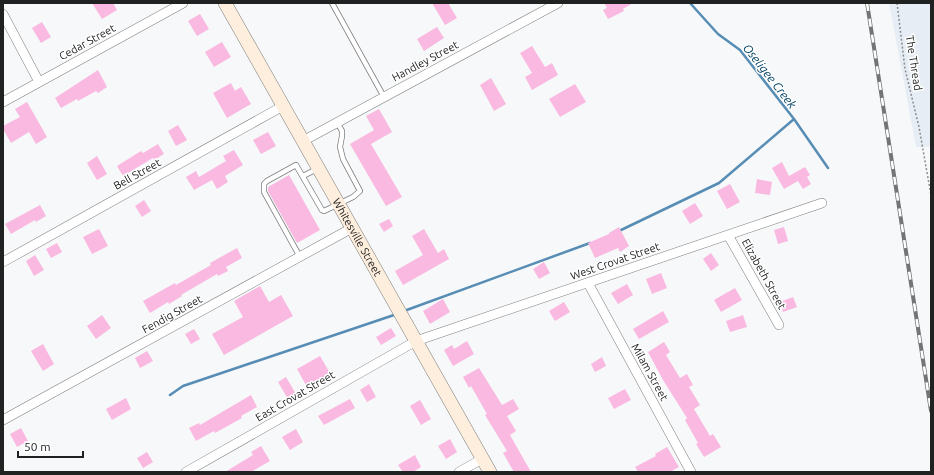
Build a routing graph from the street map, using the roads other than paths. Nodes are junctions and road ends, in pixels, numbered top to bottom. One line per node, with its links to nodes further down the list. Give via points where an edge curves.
1 (183, 3): 6 (street, Cedar Street)
2 (225, 3): 9 (main road, Whitesville Street)
3 (332, 3): 7 (lane)
4 (558, 3): 7 (street, Handley Street)
5 (3, 14): 6 (street)
6 (39, 82): 8 (street, Cedar Street)
7 (384, 97): 10 (street, Handley Street)
8 (3, 102)
9 (283, 106): 11 (main road, Whitesville Street); 19 (street, Bell Street)
10 (337, 122): 11 (street, Handley Street); 15 (lane, via 342,131 340,147 343,159 360,191)
11 (303, 141): 12 (main road, Whitesville Street)
12 (319, 168): 13 (lane); 15 (main road, Whitesville Street)
13 (303, 176): 15 (lane, via 322,210 326,211); 18 (lane, via 296,165 267,181 263,188)
14 (822, 203): 17 (street, West Crovat Street)
15 (339, 204): 16 (main road, Whitesville Street)
16 (352, 228): 18 (street, Fendig Street); 22 (main road, Whitesville Street)
17 (728, 235): 20 (street, West Crovat Street); 21 (street, Elizabeth Street)
18 (300, 258): 23 (street, Fendig Street)
19 (3, 262)
20 (588, 283): 22 (street, West Crovat Street); 28 (street, Milam Street)
21 (779, 325)
22 (416, 341): 24 (main road, Whitesville Street); 25 (street, East Crovat Street)
23 (3, 420)
24 (482, 459): 26 (street); 27 (main road, Whitesville Street)
25 (186, 472)
26 (460, 472)
27 (490, 472)
28 (691, 472)

